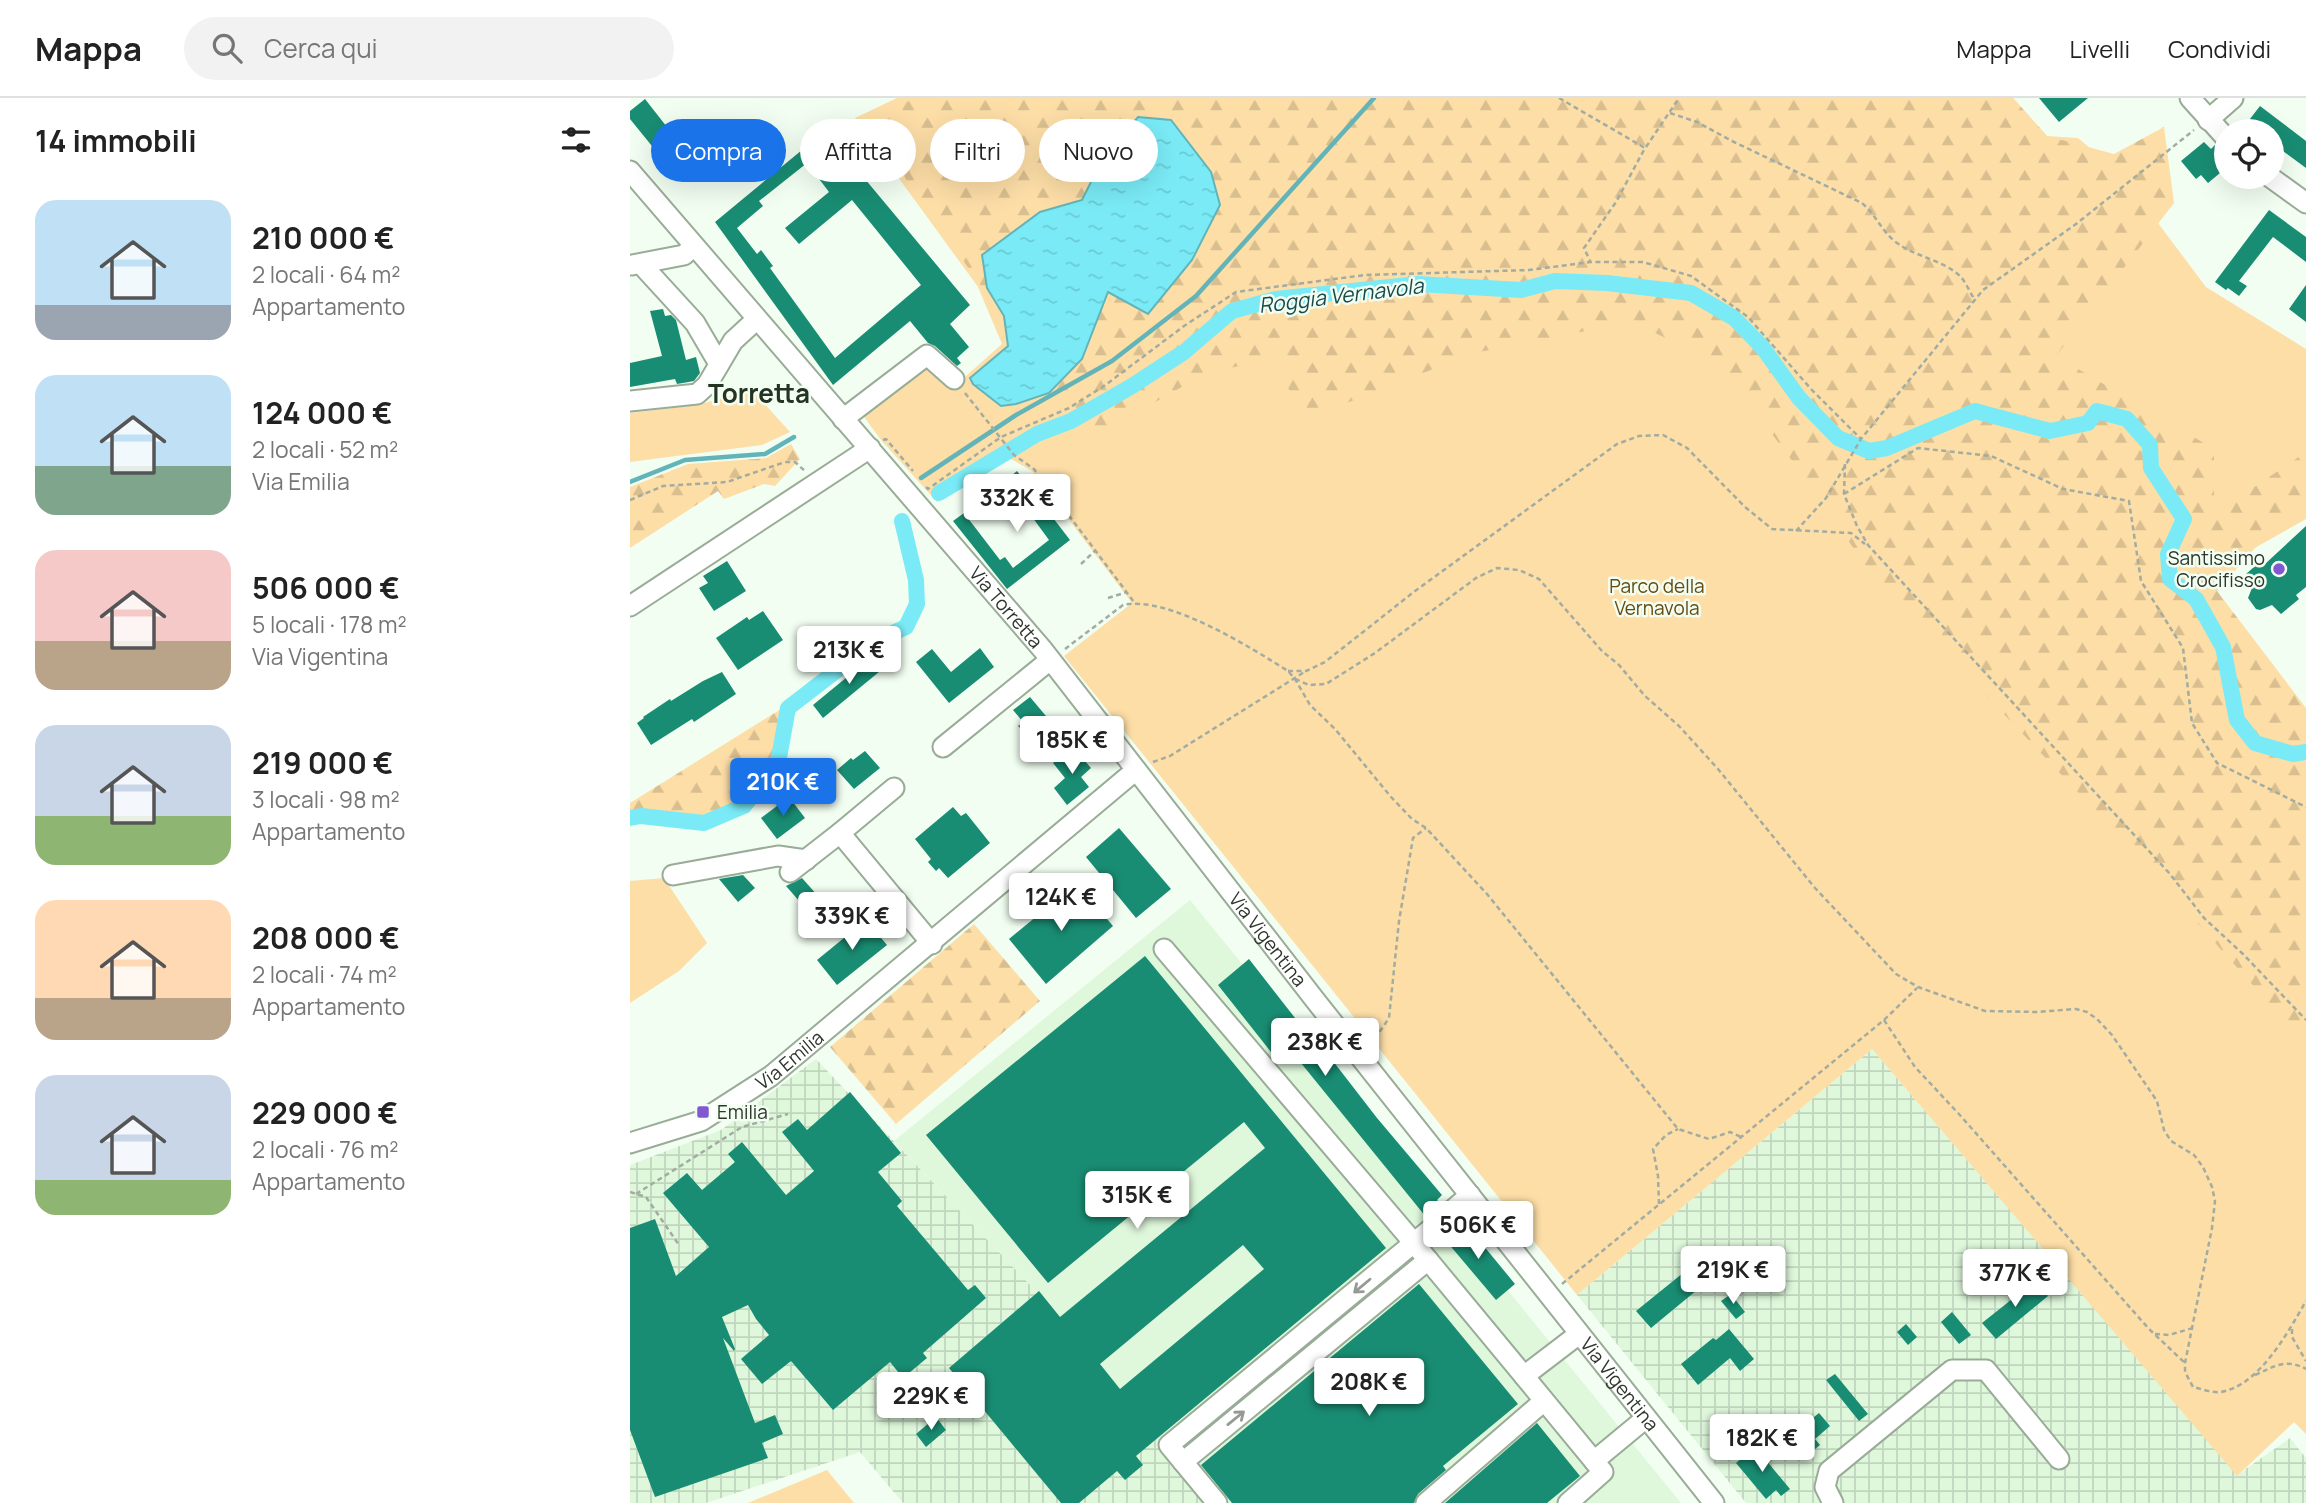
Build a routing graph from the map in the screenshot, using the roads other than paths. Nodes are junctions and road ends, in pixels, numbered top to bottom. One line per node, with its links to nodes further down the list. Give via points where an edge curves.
1 (2190, 98): 3 (street)
2 (2233, 98): 3 (street)
3 (2208, 120): 4 (street)
4 (2214, 126)
5 (630, 171): 8 (street, Via Torretta)
6 (2284, 187): 7 (street)
7 (2306, 203)
8 (693, 247): 9 (street, via 684,255); 10 (street, Via Torretta)
9 (636, 265): 11 (street, via 695,323)
10 (757, 319): 11 (street, via 733,341); 14 (street, Via Torretta)
11 (719, 364): 13 (street, via 697,394)
12 (954, 379): 14 (street, via 927,355)
13 (630, 401)
14 (844, 419): 15 (street, Via Torretta)
15 (870, 448): 16 (street); 17 (street, Via Torretta)
16 (630, 606)
17 (1053, 658): 18 (street); 19 (street, Via Torretta)
18 (943, 747)
19 (1136, 770): 25 (street, Via Emilia); 28 (street, Via Vigentina)
20 (894, 788): 21 (street)
21 (840, 833): 22 (street); 25 (street)
22 (806, 860): 23 (street); 24 (street, via 778,856)
23 (790, 872)
24 (673, 874)
25 (932, 944): 27 (street, Via Emilia, via 771,1076 701,1121)
26 (1164, 949): 31 (street)
27 (630, 1143)
28 (1470, 1195): 29 (street); 33 (street, Via Vigentina)
29 (1448, 1213)
30 (1433, 1227): 31 (street)
31 (1414, 1243): 32 (street); 39 (street, one-way to 39, via 1170,1445)
32 (1428, 1260): 34 (street); 39 (street, one-way to 32)
33 (1579, 1334): 34 (street); 36 (street, Via Vigentina)
34 (1524, 1376): 35 (street)
35 (1544, 1401): 38 (street); 41 (street)
36 (1646, 1418): 38 (street); 43 (street, Via Vigentina)
37 (2059, 1459): 44 (street, via 1986,1370 1952,1370 1829,1471 1825,1487)
38 (1594, 1461): 42 (street, via 1603,1472)
39 (1183, 1462): 40 (street)
40 (1217, 1503)
41 (1426, 1503)
42 (1568, 1503)
43 (1714, 1503)
44 (1833, 1503)

